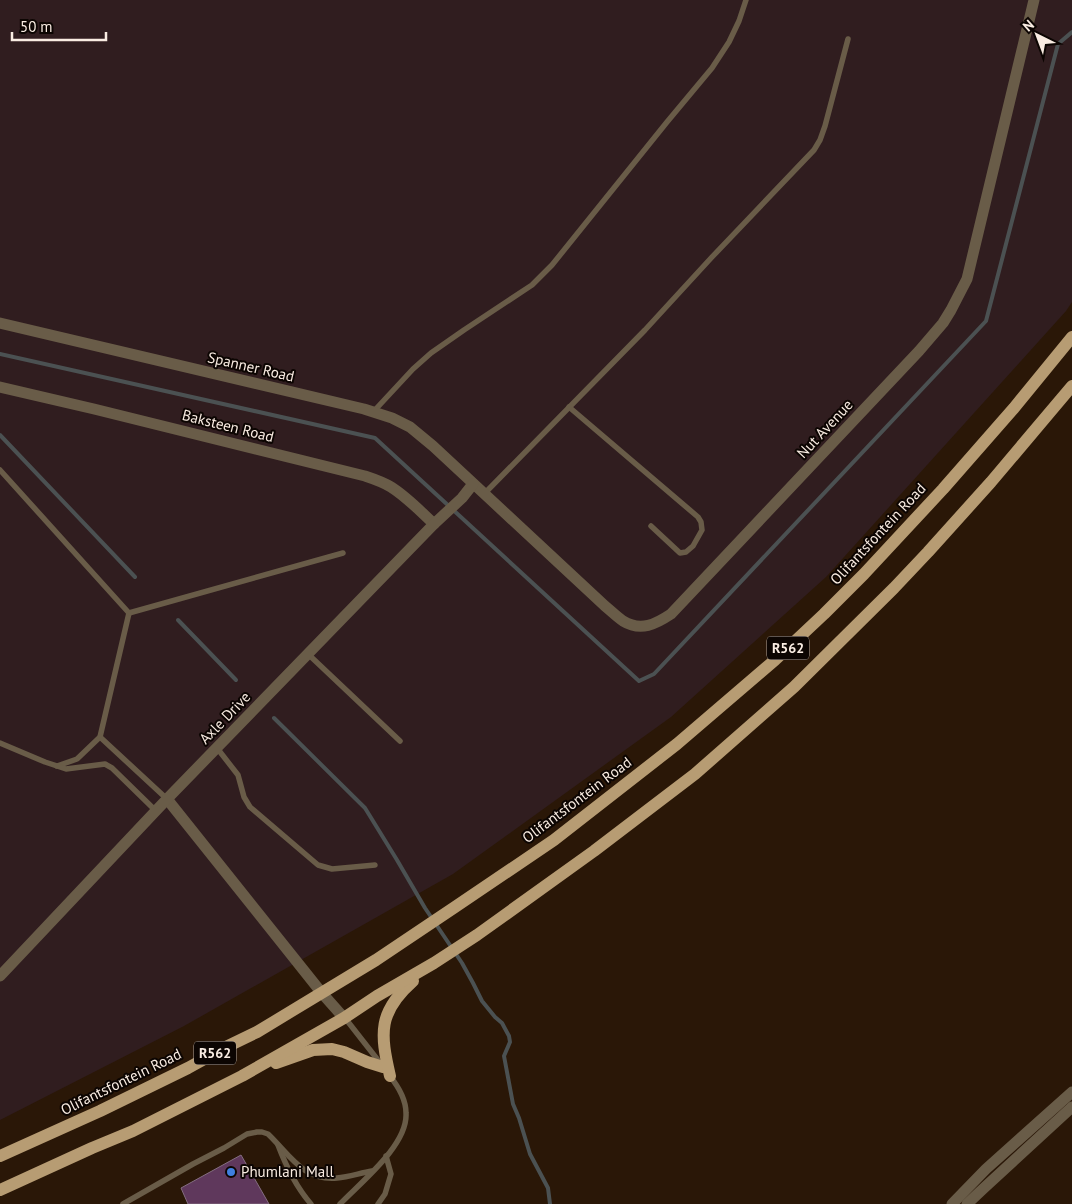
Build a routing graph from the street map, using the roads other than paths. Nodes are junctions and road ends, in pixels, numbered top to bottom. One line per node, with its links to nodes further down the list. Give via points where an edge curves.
1 (746, 0): 9 (lane, via 740,21 712,68 546,271 532,285 431,353 412,369)
2 (1034, 0): 12 (street, Nut Avenue, via 967,279 944,323 671,614 648,626 623,622)
3 (848, 39): 8 (lane, via 825,126 814,150)
4 (0, 323): 9 (street, Spanner Road)
5 (1072, 337): 28 (main road, Olifantsfontein Road / R562, via 930,503 864,574 775,660 677,744 554,840 376,960)
6 (1072, 386): 26 (main road, R562, via 928,552 794,687 696,774 594,851)
7 (0, 387): 13 (street, Baksteen Road, via 379,480 406,498)
8 (568, 407): 12 (lane); 14 (lane, via 698,517 702,530 693,546 680,553)
9 (374, 412): 11 (street, Spanner Road, via 410,427)
10 (0, 470): 16 (lane)
11 (473, 484): 12 (street, Nut Avenue); 13 (street, Axle Drive)
12 (484, 494)
13 (434, 524): 17 (street, Axle Drive)
14 (650, 526)
15 (343, 553): 16 (lane)
16 (129, 613): 18 (lane)
17 (308, 654): 19 (lane); 21 (street, Axle Drive)
18 (100, 737): 22 (lane, via 77,759); 23 (lane)
19 (400, 741)
20 (0, 743): 22 (lane)
21 (217, 748): 23 (street, Axle Drive); 25 (lane, via 238,775 250,807 318,865 332,869)
22 (57, 766): 24 (lane, via 66,769 105,764)
23 (167, 799): 24 (street, Axle Drive); 28 (street)
24 (156, 811): 27 (street, Axle Drive)
25 (375, 865)
26 (437, 961): 29 (main road, R562); 30 (main road, via 404,989 386,1015 383,1040)
27 (0, 976)
28 (321, 992): 29 (street); 35 (main road, Olifantsfontein Road / R562, via 257,1032 188,1068)
29 (344, 1018): 30 (lane); 31 (main road, R562)
30 (386, 1071): 31 (main road, via 344,1052 323,1049); 36 (lane, via 405,1102 406,1119 402,1136)
31 (242, 1076): 38 (main road, R562, via 133,1131)
32 (1072, 1092): 43 (street)
33 (1072, 1107): 44 (street)
34 (277, 1143): 37 (lane, via 302,1169 318,1177 338,1178); 39 (lane, via 262,1132 247,1134); 40 (lane, via 284,1162)
35 (0, 1156)
36 (386, 1156): 37 (lane); 42 (lane, via 391,1174)
37 (372, 1171): 41 (lane)
38 (0, 1190)
39 (123, 1204)
40 (311, 1204)
41 (340, 1204)
42 (378, 1204)
43 (952, 1204)
44 (967, 1204)

